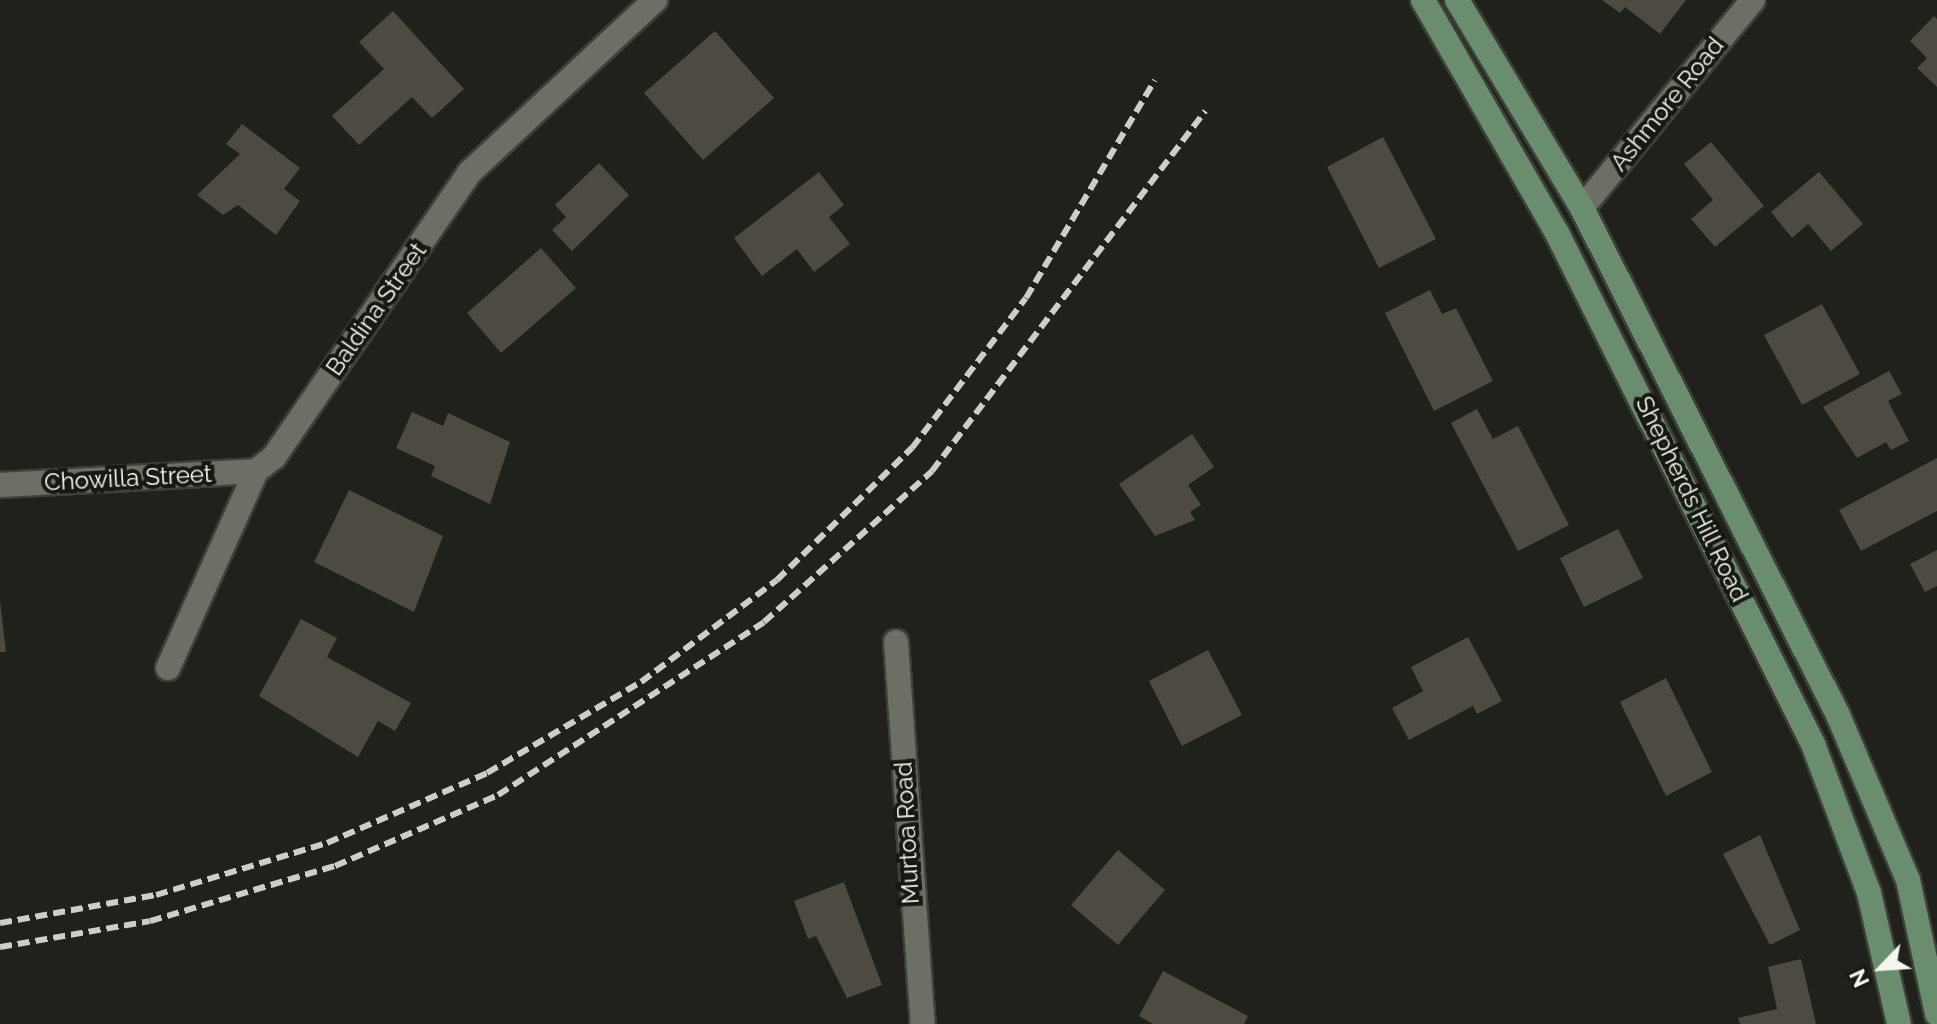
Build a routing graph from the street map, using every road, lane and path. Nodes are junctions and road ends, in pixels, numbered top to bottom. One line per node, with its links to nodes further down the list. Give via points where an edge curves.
1 (655, 0): 6 (street, Baldina Street, via 470,172 274,457)
2 (1423, 0): 12 (main road, Shepherds Hill Road, via 1557,233 1813,744 1869,893)
3 (1457, 0): 5 (main road, Shepherds Hill Road)
4 (1753, 0): 5 (street, Ashmore Road)
5 (1582, 208): 10 (main road, Shepherds Hill Road, via 1838,715 1908,880)
6 (256, 471): 7 (street, Chowilla Street); 9 (street, Baldina Street)
7 (0, 485)
8 (896, 642): 11 (street, Murtoa Road)
9 (168, 668)
10 (1937, 1014)
11 (923, 1024)
12 (1899, 1024)

